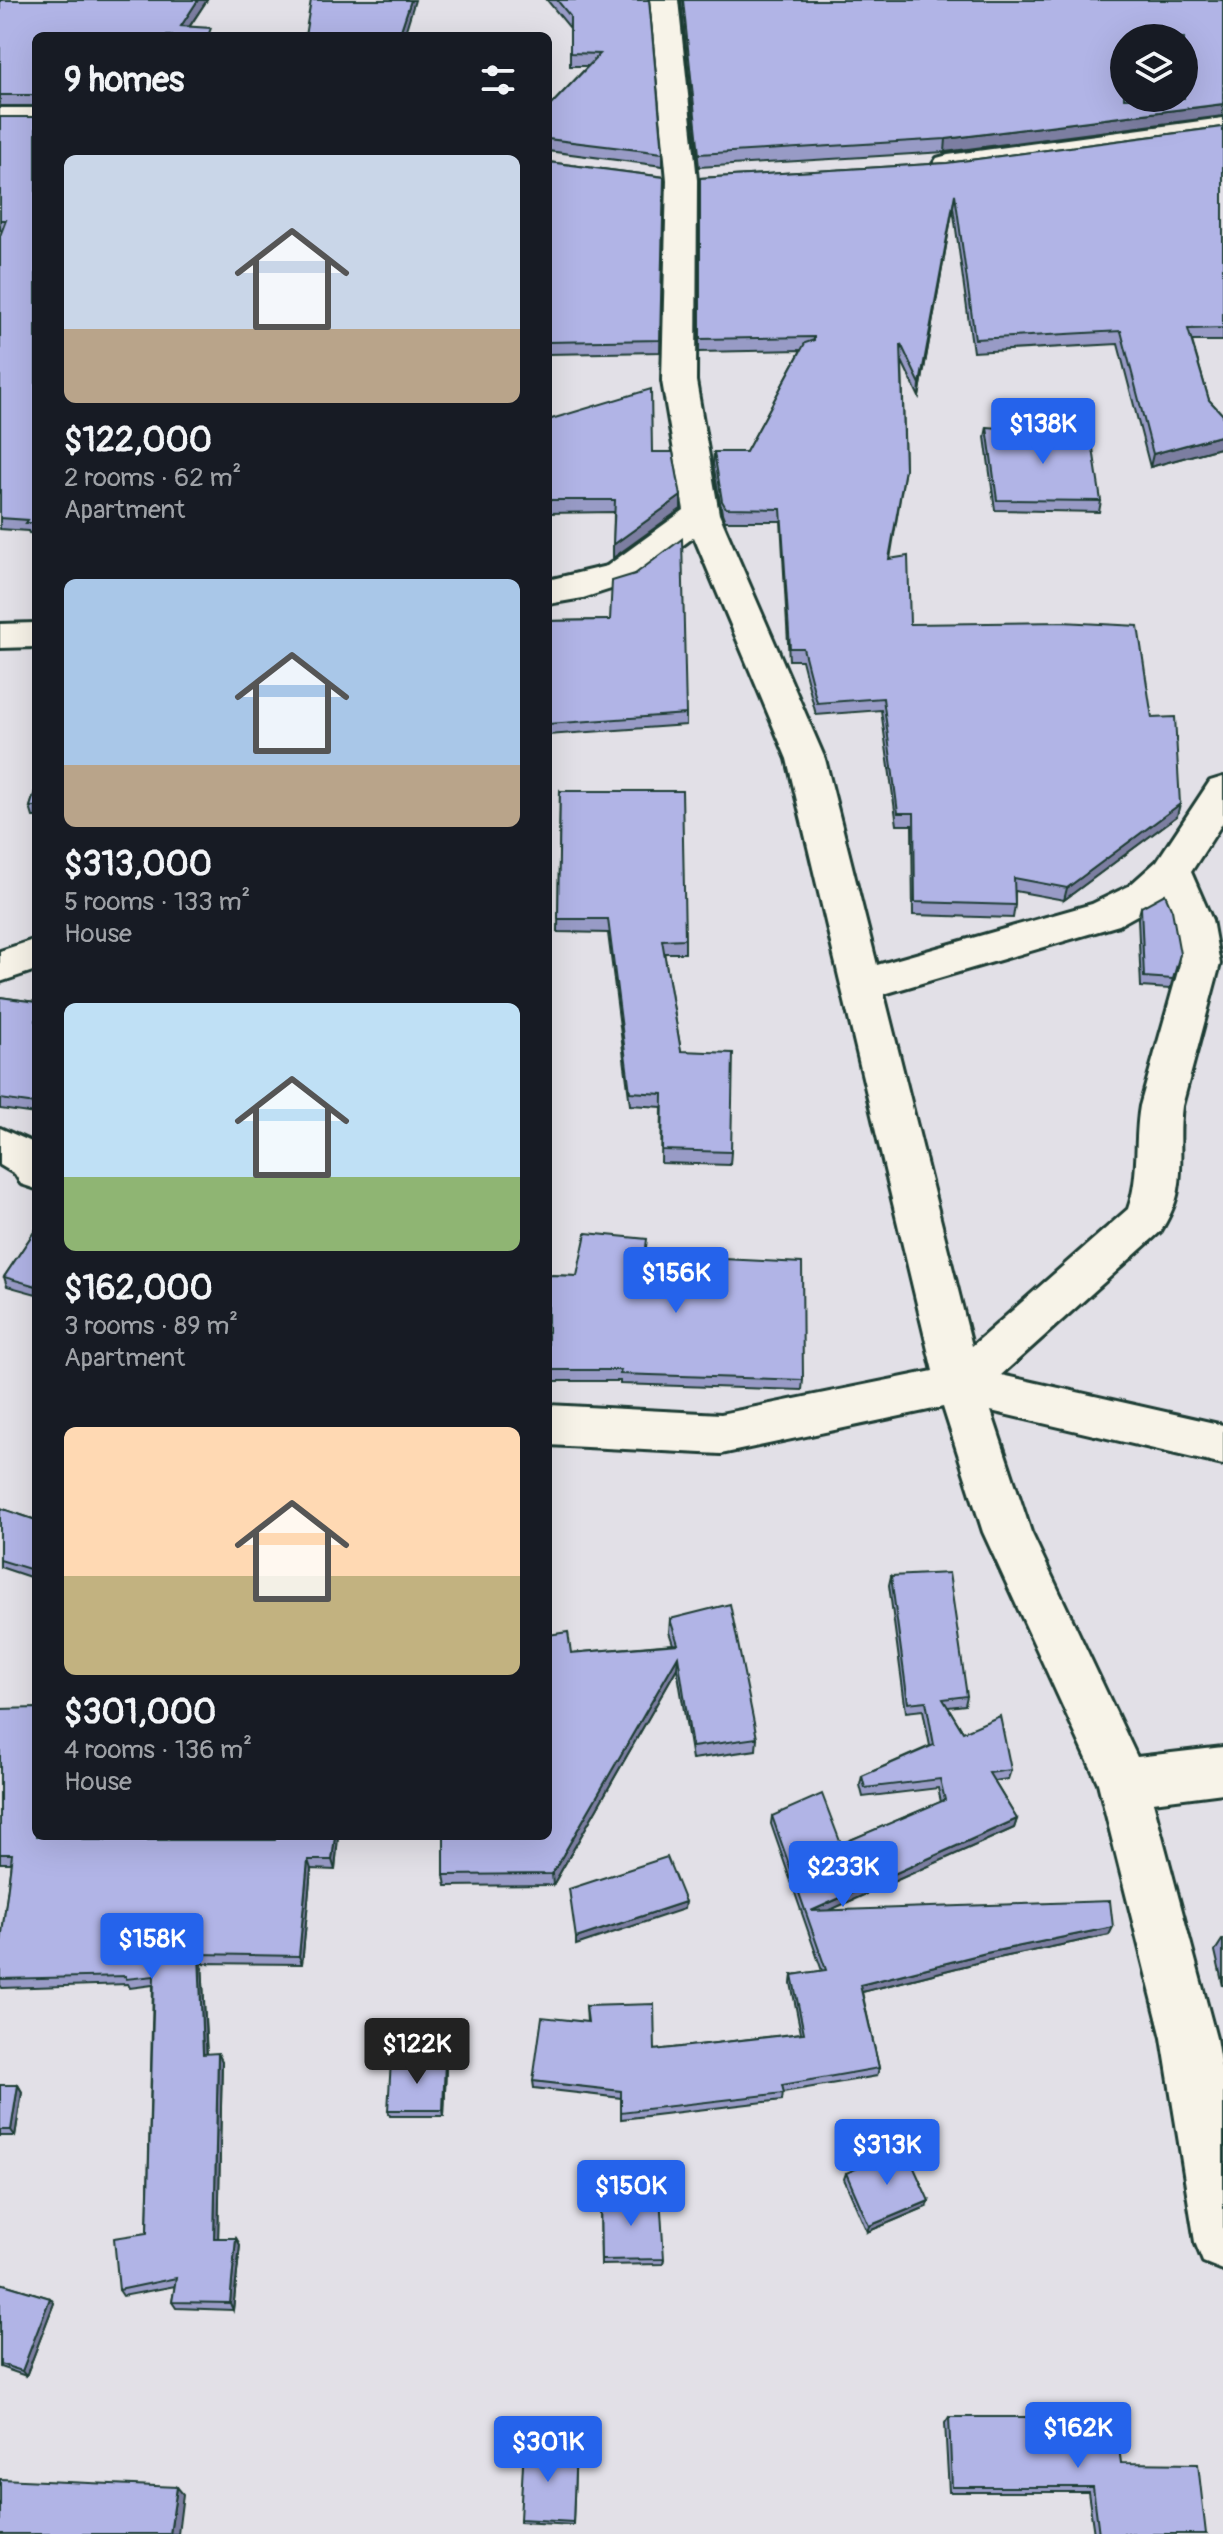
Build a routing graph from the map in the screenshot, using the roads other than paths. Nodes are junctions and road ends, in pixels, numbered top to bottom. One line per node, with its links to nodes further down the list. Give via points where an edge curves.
1 (664, 0): 6 (street, via 684,178 679,381)
2 (0, 117): 3 (street)
3 (32, 117)
4 (1223, 127): 5 (street)
5 (914, 166)
6 (702, 514): 7 (street, via 620,574); 14 (street, via 806,759)
7 (552, 591)
8 (32, 635): 9 (street)
9 (0, 636)
10 (1223, 791): 11 (street)
11 (1171, 871): 14 (street, via 1143,896 1105,915); 17 (street, via 1192,920 1200,964 1161,1106 1157,1189 1146,1219)
12 (32, 955): 13 (street)
13 (0, 967)
14 (861, 985): 17 (street)
15 (0, 1145): 16 (street)
16 (32, 1162)
17 (959, 1385): 18 (street, via 721,1434); 19 (street); 21 (street, via 1007,1532)
18 (552, 1425)
19 (1223, 1445)
20 (1223, 1770): 21 (street)
21 (1123, 1782): 22 (street, via 1189,2038)
22 (1223, 2242)

